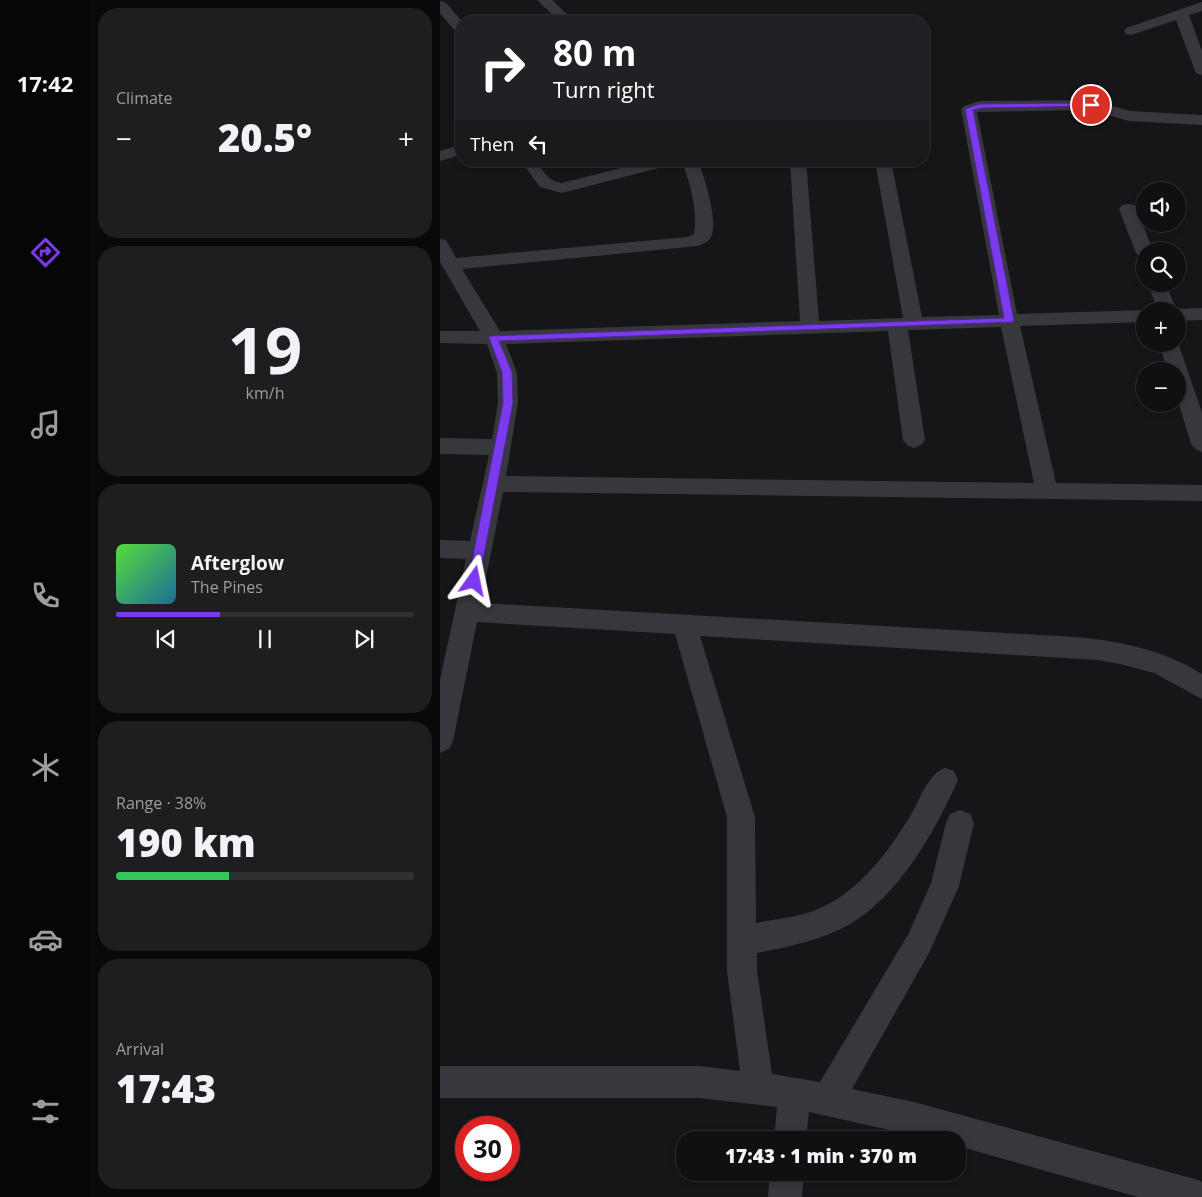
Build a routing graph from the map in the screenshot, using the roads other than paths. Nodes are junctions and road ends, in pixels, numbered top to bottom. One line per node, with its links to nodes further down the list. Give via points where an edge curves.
1 (544, 0): 5 (street)
2 (440, 5): 6 (street)
3 (1202, 6): 4 (street)
4 (1182, 13): 7 (street); 8 (street)
5 (560, 15)
6 (455, 22)
7 (1131, 31)
8 (1202, 71)
9 (1202, 120): 26 (street, via 1134,117 1091,105 980,106 969,109)
10 (455, 152): 11 (street)
11 (440, 156)
12 (533, 167): 13 (street, via 542,181 552,188 572,187)
13 (646, 167)
14 (692, 167): 20 (street, via 705,228 702,237 692,242)
15 (798, 167): 28 (street)
16 (884, 167): 27 (street)
17 (1128, 209): 18 (street)
18 (1141, 242)
19 (440, 244): 20 (street)
20 (450, 264): 21 (street)
21 (462, 285): 22 (street); 30 (street)
22 (440, 286)
23 (1202, 314): 24 (street)
24 (1186, 315)
25 (1136, 316): 26 (street)
26 (1010, 320): 27 (street); 38 (street)
27 (906, 324): 28 (street); 33 (street)
28 (810, 327): 30 (street)
29 (440, 337): 30 (street)
30 (494, 338): 36 (street, via 507,372 508,403)
31 (1173, 352): 32 (street)
32 (1195, 401): 34 (street)
33 (914, 440)
34 (1202, 444)
35 (440, 446): 36 (street)
36 (501, 447): 37 (street)
37 (494, 484): 38 (street); 41 (street)
38 (1047, 491): 39 (street)
39 (1202, 493)
40 (440, 549): 41 (street)
41 (480, 550): 42 (street)
42 (467, 612): 43 (street); 45 (street)
43 (684, 624): 44 (street, via 1074,646 1141,658 1172,669); 48 (street, via 742,817)
44 (1202, 688)
45 (440, 741)
46 (945, 780): 48 (street, via 909,844 875,885 854,903 824,921 802,929)
47 (960, 823): 52 (street, via 945,886 919,943)
48 (741, 941): 50 (street)
49 (440, 1082): 50 (street, via 700,1082)
50 (758, 1089): 51 (street)
51 (794, 1094): 52 (street); 53 (street)
52 (827, 1101): 56 (street, via 914,1118)
53 (791, 1131)
54 (786, 1181): 55 (street)
55 (785, 1197)
56 (1198, 1197)

